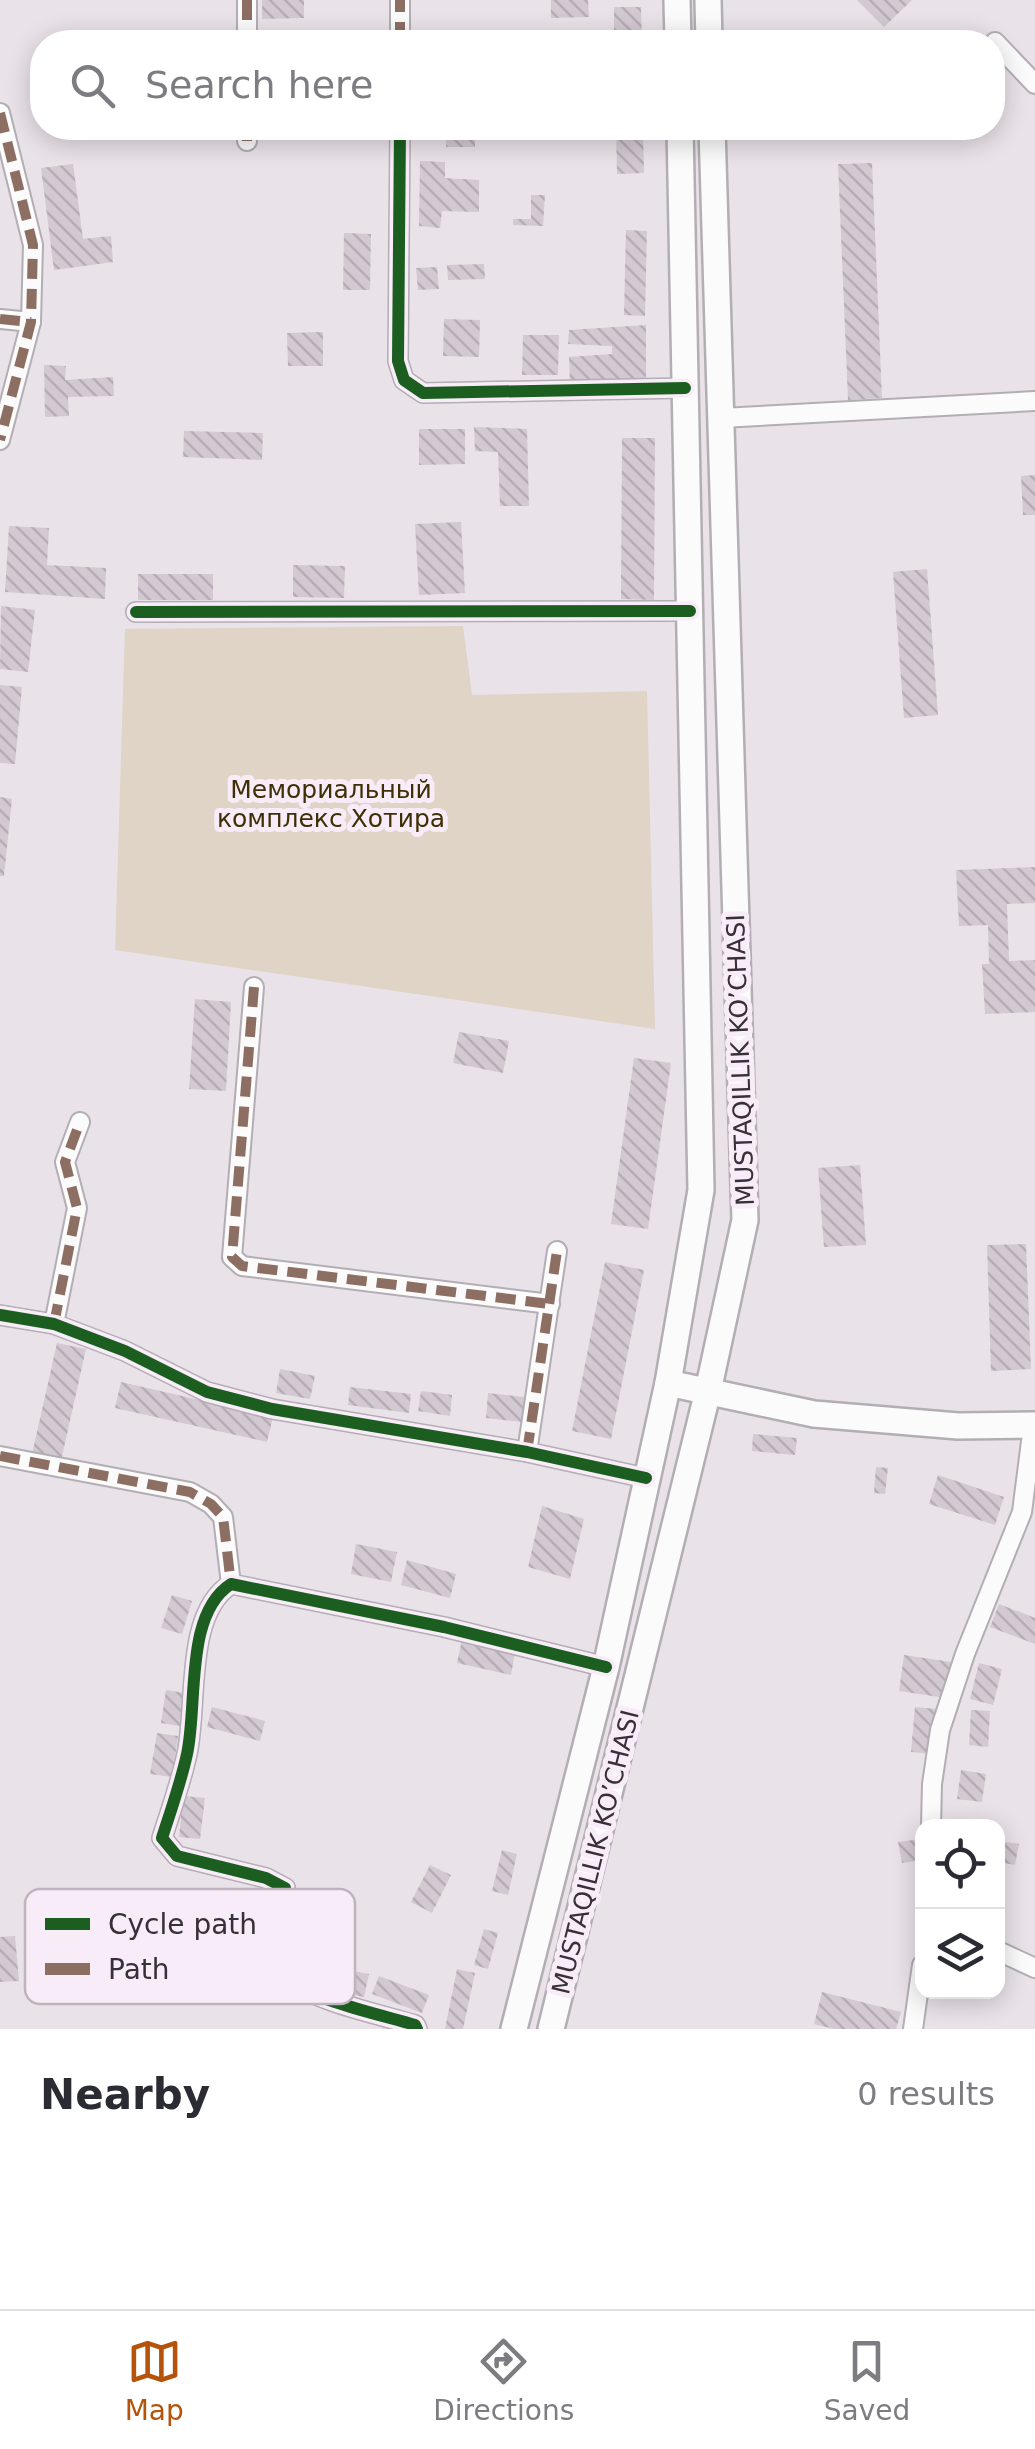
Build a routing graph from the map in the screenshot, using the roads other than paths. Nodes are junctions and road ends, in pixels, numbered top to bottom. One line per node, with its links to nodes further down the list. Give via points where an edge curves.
1 (247, 0): 5 (street)
2 (400, 0): 6 (street)
3 (677, 0): 7 (main road)
4 (708, 0): 8 (main road)
5 (247, 30)
6 (400, 30)
7 (678, 30)
8 (709, 30)
9 (1005, 52): 10 (street)
10 (1035, 84)
11 (0, 112): 16 (street, via 32,245)
12 (400, 140): 17 (street, via 398,361 404,380 423,393)
13 (680, 140): 17 (main road, MUSTAQILLIK KO’CHASI)
14 (712, 140): 19 (main road, MUSTAQILLIK KO’CHASI)
15 (0, 319): 16 (street)
16 (30, 322): 20 (street)
17 (685, 388): 21 (main road, MUSTAQILLIK KO’CHASI)
18 (1035, 401): 19 (street)
19 (721, 418): 30 (main road, MUSTAQILLIK KO’CHASI, via 745,1220)
20 (0, 440)
21 (690, 611): 22 (street); 29 (main road, MUSTAQILLIK KO’CHASI, via 702,1190)
22 (136, 612)
23 (254, 987): 26 (street, via 232,1258 242,1266)
24 (80, 1122): 28 (street, via 65,1162 77,1208)
25 (558, 1251): 26 (street)
26 (550, 1304): 32 (street)
27 (0, 1315): 28 (street)
28 (54, 1324): 32 (street, via 208,1392)
29 (668, 1384): 30 (main road); 34 (main road, MUSTAQILLIK KO’CHASI)
30 (708, 1391): 31 (main road, via 814,1414); 45 (main road, MUSTAQILLIK KO’CHASI)
31 (1034, 1426): 37 (street, via 1022,1512 940,1730)
32 (527, 1452): 34 (street)
33 (0, 1456): 35 (street, via 190,1492 224,1516)
34 (646, 1478): 36 (main road, MUSTAQILLIK KO’CHASI)
35 (231, 1584): 36 (street); 38 (street, via 214,1594 199,1639 188,1752 162,1838 177,1856)
36 (606, 1667): 44 (main road, MUSTAQILLIK KO’CHASI)
37 (931, 1819)
38 (285, 1889)
39 (1005, 1954): 40 (street)
40 (1035, 1968)
41 (917, 1999): 46 (street)
42 (346, 2004): 43 (street)
43 (418, 2029)
44 (514, 2029)
45 (551, 2029)
46 (912, 2029)

